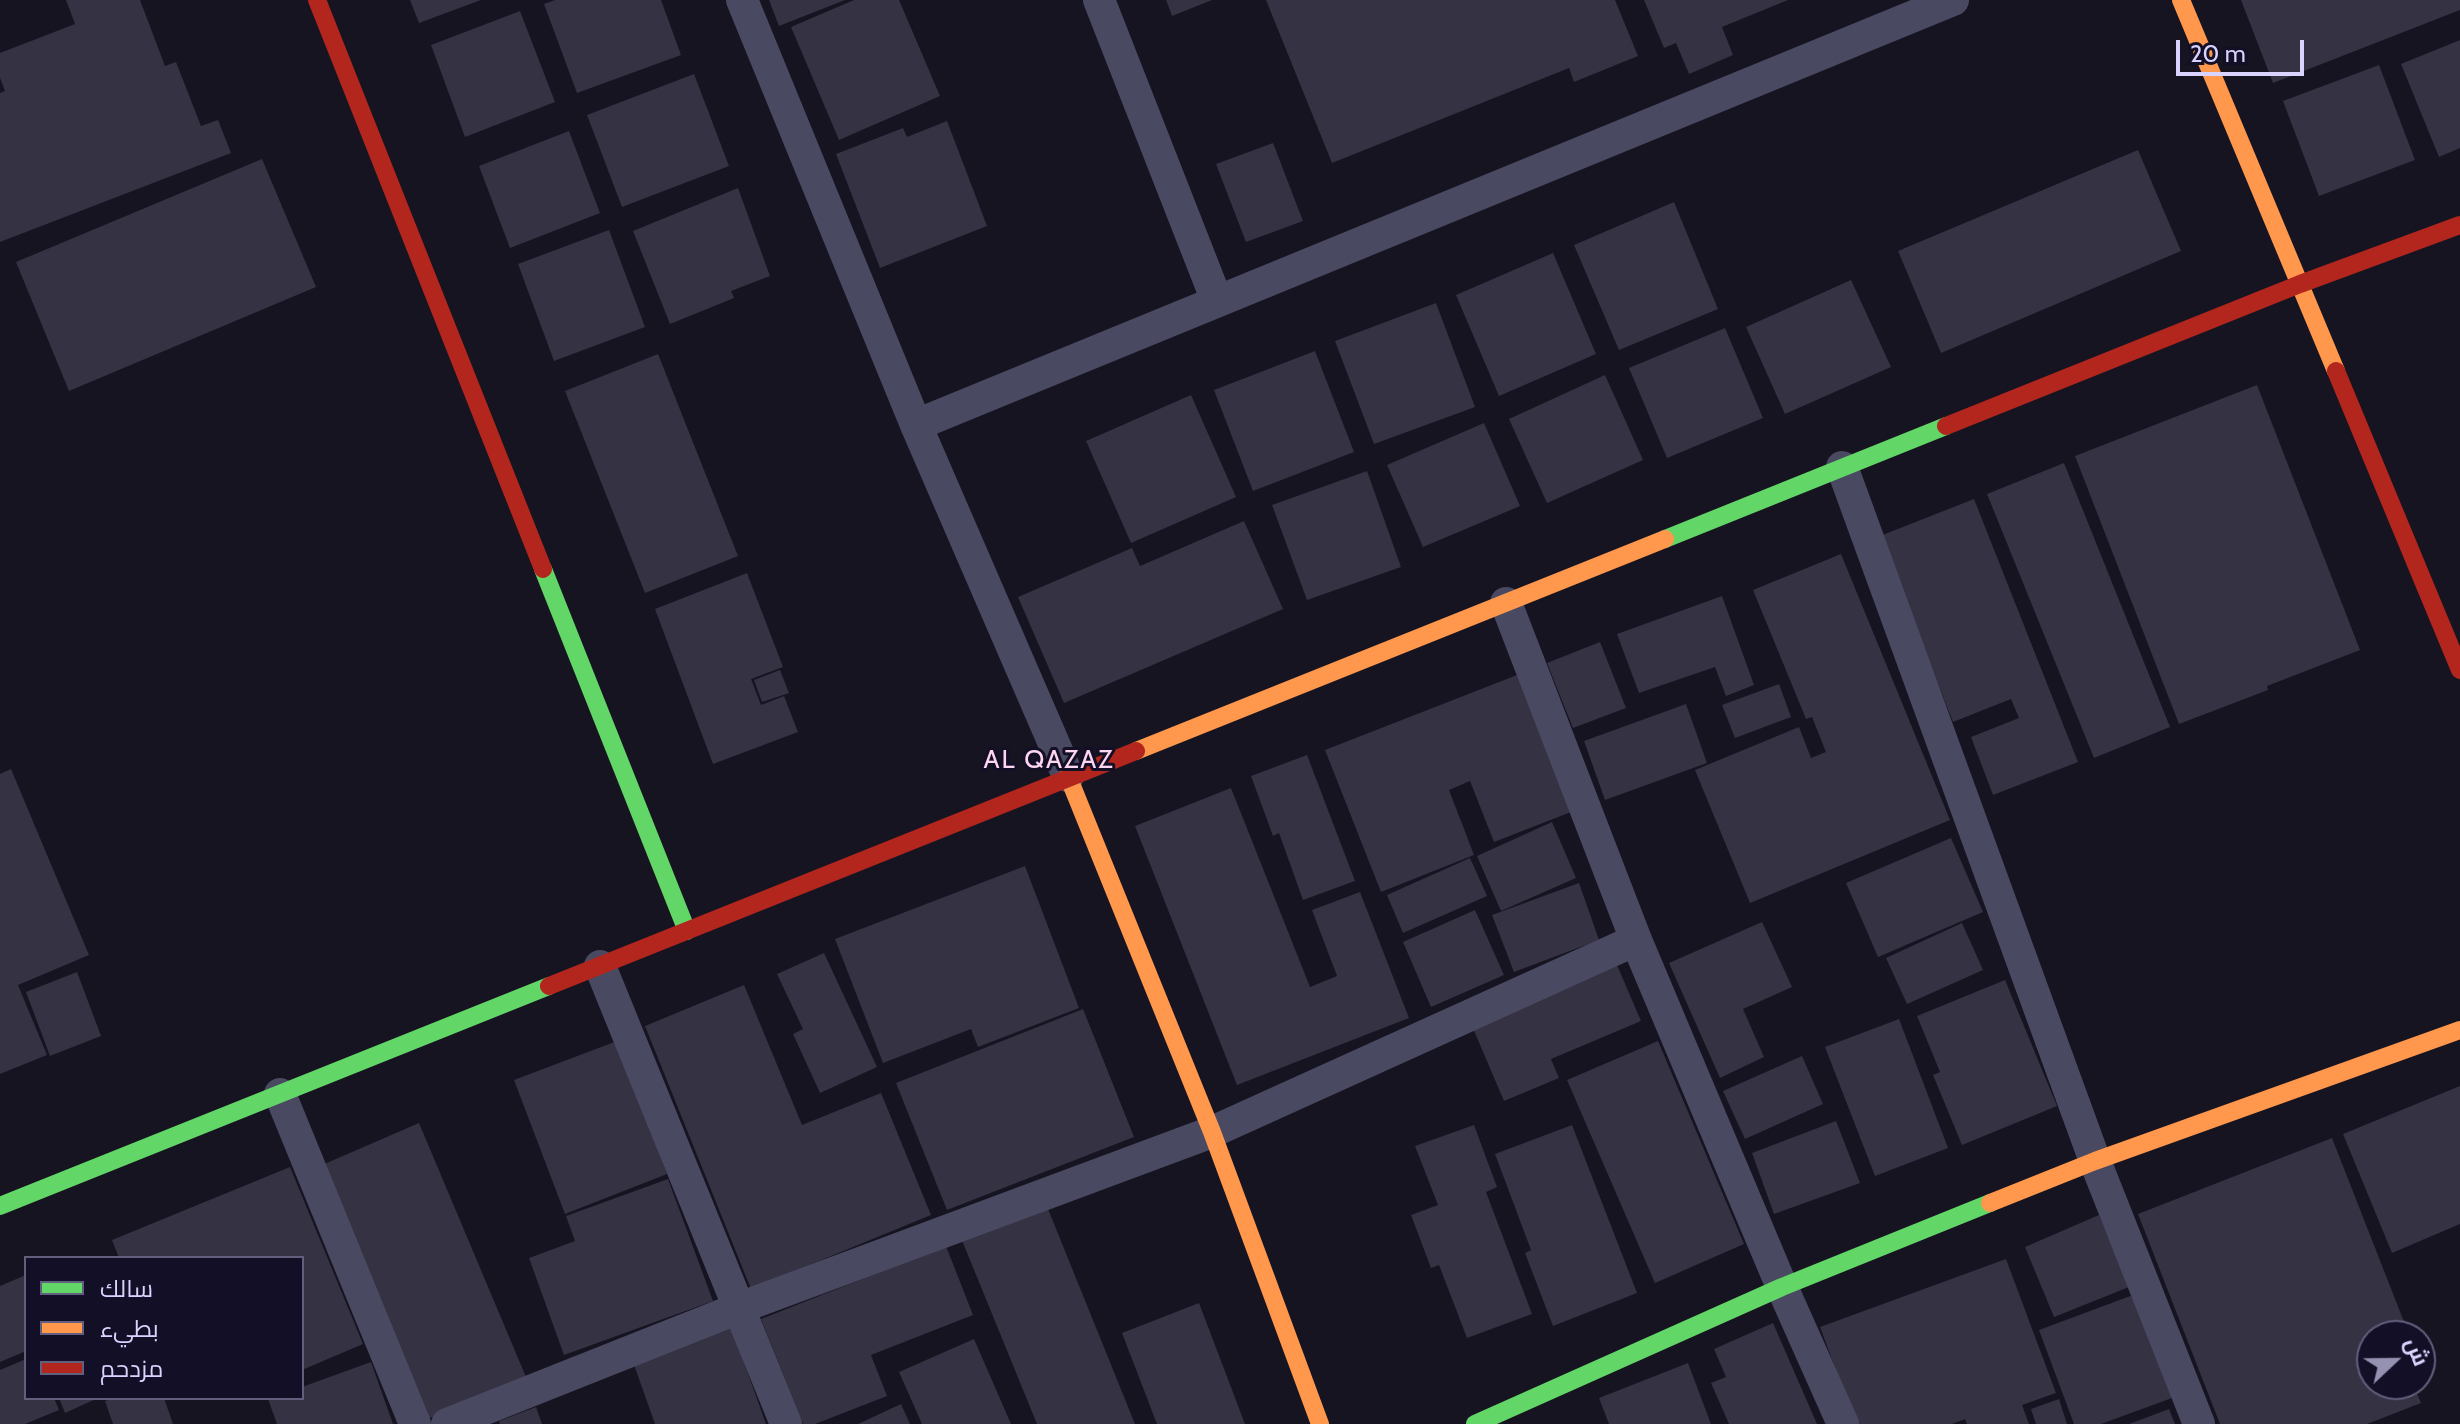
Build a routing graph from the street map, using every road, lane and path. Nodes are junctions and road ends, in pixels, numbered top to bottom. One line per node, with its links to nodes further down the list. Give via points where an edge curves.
1 (317, 0): 14 (street)
2 (742, 0): 9 (street)
3 (1099, 0): 8 (street)
4 (1953, 0): 8 (street)
5 (2181, 0): 7 (street)
6 (2460, 225): 7 (street)
7 (2300, 284): 10 (street); 12 (street)
8 (1217, 301): 9 (street)
9 (916, 425): 13 (street)
10 (1842, 467): 11 (street); 20 (street)
11 (1506, 603): 13 (street); 15 (street)
12 (2460, 670)
13 (1068, 776): 14 (street); 19 (street)
14 (687, 931): 16 (street)
15 (1636, 940): 19 (street); 22 (street)
16 (600, 966): 18 (street); 23 (street)
17 (2460, 1030): 20 (street)
18 (280, 1094): 21 (street); 24 (street)
19 (1212, 1132): 23 (street); 27 (street)
20 (2095, 1161): 22 (street); 30 (street)
21 (0, 1206)
22 (1782, 1287): 28 (street); 29 (street)
23 (739, 1308): 25 (street); 26 (street)
24 (415, 1424)
25 (447, 1424)
26 (786, 1424)
27 (1320, 1424)
28 (1475, 1424)
29 (1843, 1424)
30 (2199, 1424)

